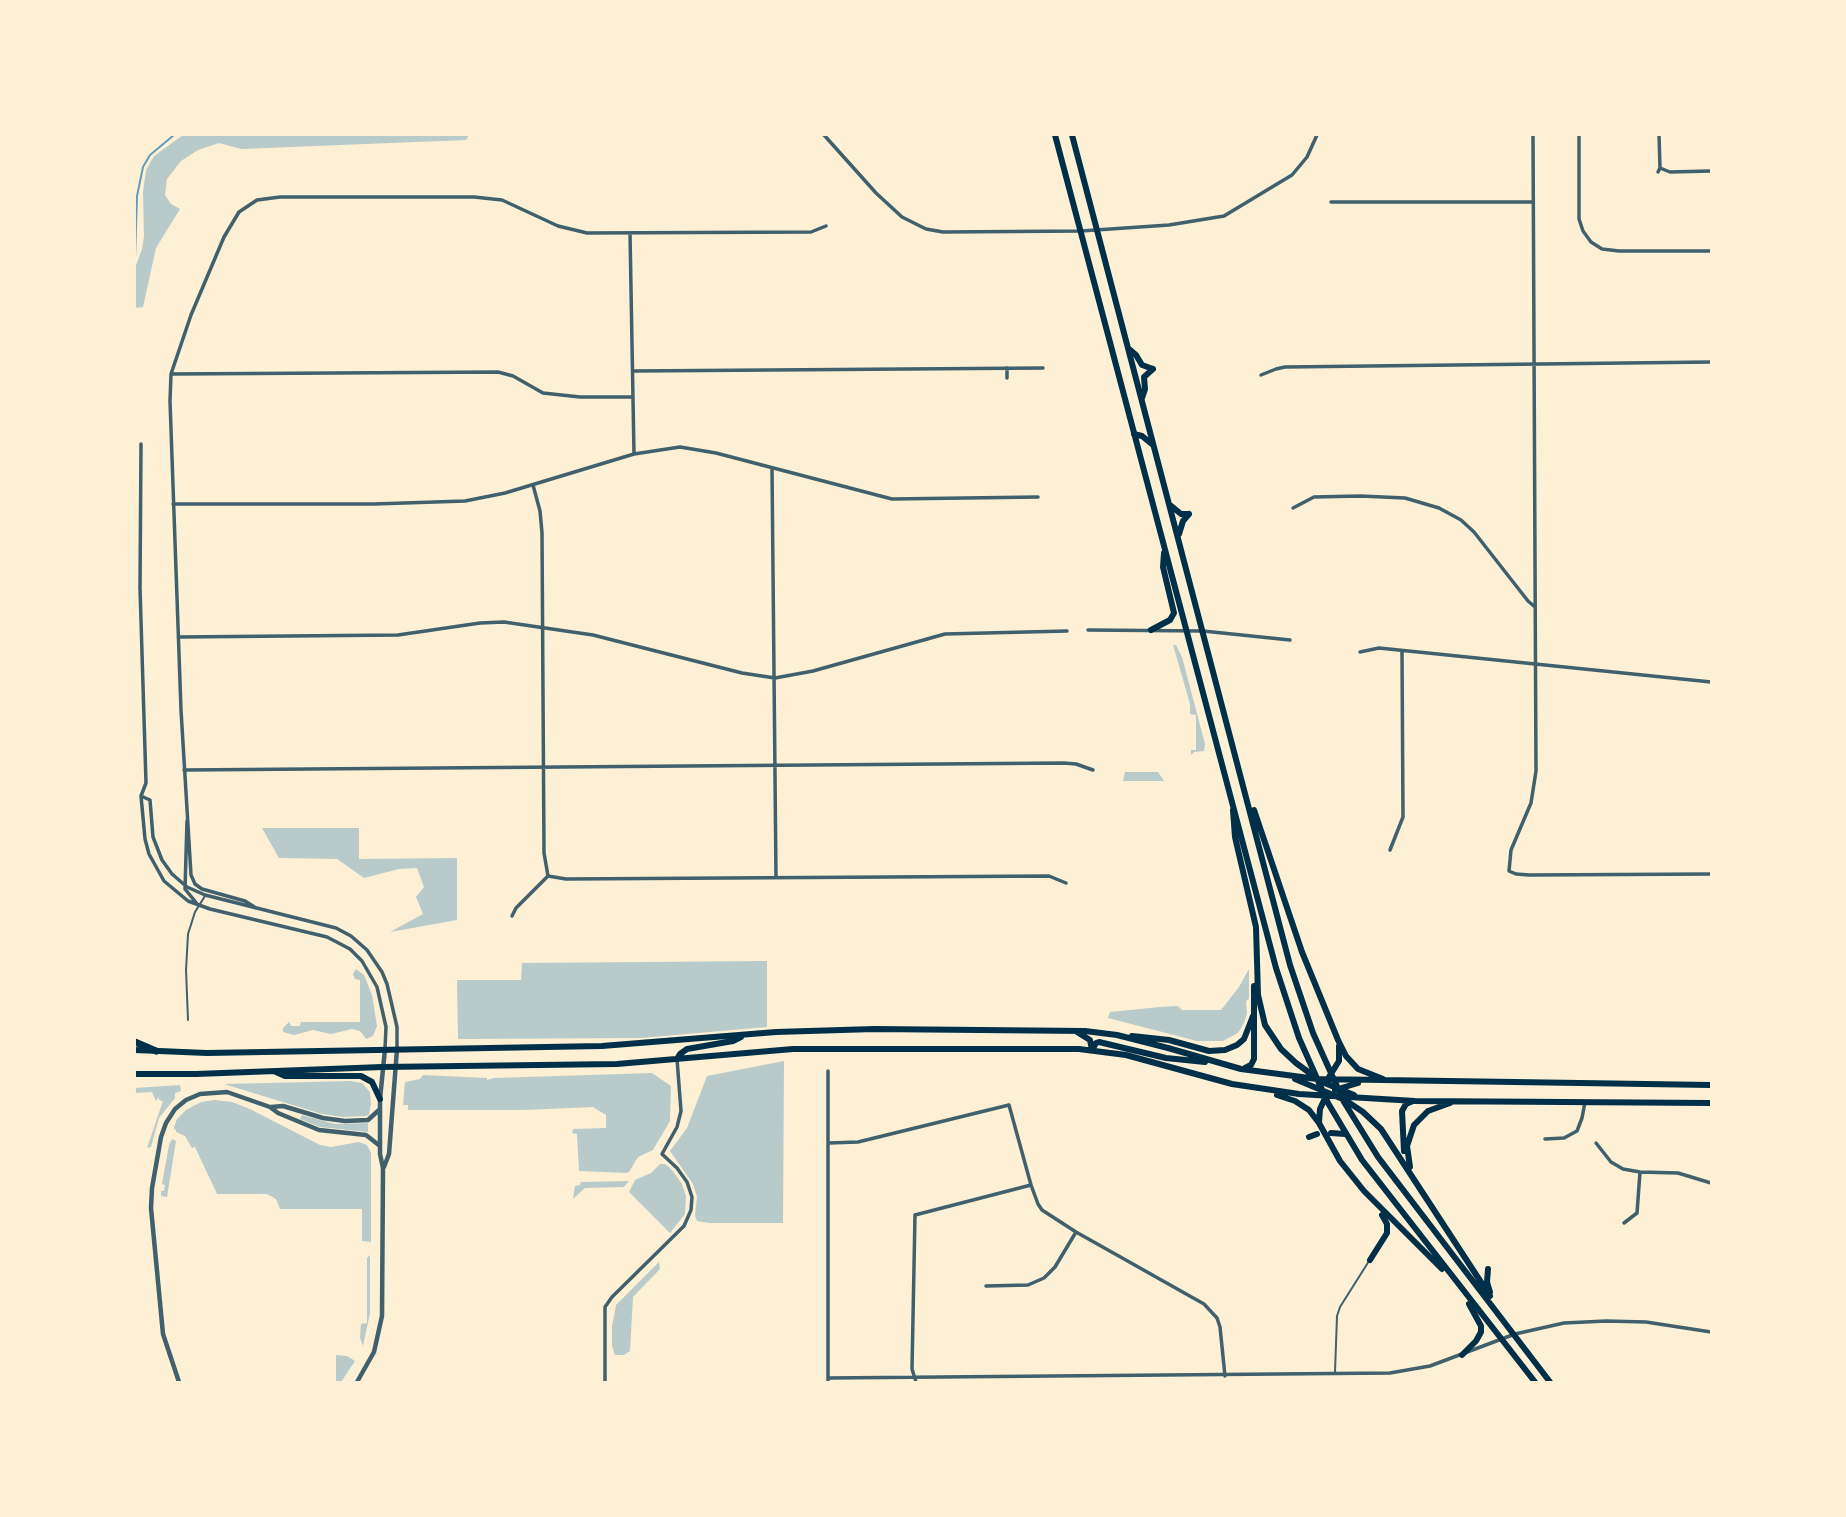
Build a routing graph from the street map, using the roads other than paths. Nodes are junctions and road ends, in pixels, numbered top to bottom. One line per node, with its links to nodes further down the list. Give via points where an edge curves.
1 (824, 135): 13 (street, via 876,193 919,226 943,232)
2 (1055, 135): 13 (highway)
3 (1072, 135): 12 (highway)
4 (1317, 135): 12 (street, via 1292,175 1224,216)
5 (1533, 135): 10 (street)
6 (1579, 135): 15 (street, via 1579,219 1591,242 1608,250)
7 (1659, 135): 8 (street, via 1659,170)
8 (1711, 171)
9 (1331, 202): 10 (street)
10 (1533, 202): 18 (street)
11 (826, 226): 14 (street, via 811,232)
12 (1097, 229): 13 (street); 16 (highway)
13 (1081, 231): 27 (highway)
14 (630, 233): 21 (street); 22 (street, via 572,231 508,202 479,197 280,197 252,202 227,230)
15 (1711, 251)
16 (1129, 349): 26 (highway); 26 (highway, via 1142,365 1153,369 1144,377)
17 (1711, 362): 18 (street)
18 (1534, 366): 23 (street, via 1285,367); 39 (street)
19 (1007, 368): 20 (street); 21 (street); 24 (street)
20 (1043, 368)
21 (633, 371): 25 (street)
22 (171, 374): 25 (street, via 502,372 543,394); 34 (street)
23 (1261, 375)
24 (1007, 378)
25 (633, 397): 30 (street)
26 (1142, 398): 29 (highway)
27 (1135, 434): 29 (highway); 38 (highway)
28 (141, 444): 58 (street, via 146,783)
29 (1154, 446): 35 (highway)
30 (634, 454): 31 (street, via 687,447); 32 (street)
31 (772, 468): 33 (street, via 892,499); 51 (street)
32 (533, 485): 34 (street, via 447,502); 40 (street, via 542,527)
33 (1038, 497)
34 (173, 504): 46 (street)
35 (1170, 505): 37 (highway); 37 (highway, via 1189,514)
36 (1293, 508): 39 (street, via 1314,497 1369,496 1412,499 1438,508 1474,532)
37 (1178, 536): 45 (highway)
38 (1165, 547): 42 (highway, via 1163,567 1174,613); 44 (highway)
39 (1535, 607): 50 (street)
40 (542, 626): 46 (street, via 493,622 398,635); 51 (street); 54 (street)
41 (1088, 630): 42 (street)
42 (1151, 630): 44 (street)
43 (1067, 631): 51 (street, via 945,634)
44 (1186, 631): 45 (street); 59 (highway)
45 (1203, 631): 47 (street); 57 (highway)
46 (179, 636): 55 (street)
47 (1290, 639)
48 (1402, 651): 49 (street, via 1375,648); 50 (street); 61 (street, via 1403,817)
49 (1360, 652)
50 (1535, 664): 52 (street); 62 (street, via 1535,782 1511,850 1509,871 1529,875)
51 (775, 678): 53 (street)
52 (1711, 682)
53 (776, 766): 54 (street); 56 (street, via 1072,763); 64 (street)
54 (545, 768): 55 (street); 63 (street)
55 (184, 770): 60 (street)
56 (1093, 770)
57 (1240, 771): 77 (highway, via 1301,952); 129 (highway, via 1290,965 1329,1073 1378,1157)
58 (141, 796): 66 (street, via 149,799 159,855); 68 (street, via 145,839 154,866 171,889)
59 (1232, 797): 71 (highway, via 1256,927); 110 (highway, via 1286,1003 1313,1072)
60 (187, 818): 66 (street); 69 (street, via 194,883)
61 (1390, 850)
62 (1711, 874)
63 (548, 876): 64 (street); 70 (street)
64 (776, 877): 65 (street, via 1049,876)
65 (1066, 883)
66 (184, 885): 67 (street); 68 (street)
67 (205, 895): 68 (lane); 69 (street)
68 (198, 905): 73 (lane, via 187,945); 79 (street, via 327,937 349,949 377,987 386,1027)
69 (256, 908): 80 (street, via 336,928 367,950 387,984)
70 (512, 916)
71 (1256, 959): 72 (highway); 92 (highway, via 1265,1025 1290,1058)
72 (1253, 1016): 76 (highway, via 1244,1039 1225,1050); 88 (highway, via 1254,1059)
73 (188, 1020)
74 (1075, 1031): 75 (highway, via 874,1029); 76 (highway); 82 (highway, via 1090,1040)
75 (746, 1035): 80 (highway, via 602,1046); 84 (highway, via 687,1049)
76 (1117, 1035): 85 (highway)
77 (1338, 1040): 92 (highway, via 1339,1061); 94 (highway, via 1358,1069)
78 (135, 1042): 83 (highway)
79 (385, 1049): 80 (highway); 83 (highway); 86 (street)
80 (397, 1049): 87 (street)
81 (135, 1050): 83 (highway)
82 (1091, 1050): 84 (highway, via 793,1049); 85 (highway, via 1100,1042 1166,1058); 96 (highway)
83 (156, 1051)
84 (677, 1059): 87 (highway, via 597,1065); 146 (street, via 681,1111 662,1154 687,1182 691,1210 684,1226 606,1307)
85 (1215, 1062): 88 (highway)
86 (382, 1067): 87 (highway); 90 (highway); 100 (street)
87 (395, 1067): 116 (street)
88 (1241, 1069): 92 (highway)
89 (828, 1071): 112 (street)
90 (274, 1072): 91 (highway); 100 (highway, via 361,1076 374,1084)
91 (135, 1074)
92 (1320, 1082): 93 (highway); 97 (highway); 98 (highway)
93 (1360, 1082): 94 (highway); 97 (highway)
94 (1392, 1082): 95 (highway)
95 (1711, 1085)
96 (1262, 1090): 98 (highway); 108 (highway, via 1295,1101)
97 (1331, 1093): 98 (highway); 99 (highway); 101 (highway); 108 (highway)
98 (1302, 1094)
99 (1340, 1097): 101 (highway); 118 (highway, via 1363,1111 1388,1137)
100 (380, 1099): 107 (street)
101 (1379, 1099): 102 (highway)
102 (1415, 1101): 103 (highway); 115 (highway, via 1402,1111 1402,1141)
103 (1455, 1101): 104 (highway); 115 (highway, via 1427,1111 1417,1120 1409,1136)
104 (1585, 1102): 105 (highway); 111 (street, via 1577,1131 1564,1138)
105 (1711, 1103)
106 (270, 1107): 107 (street, via 345,1121 368,1120); 114 (street, via 319,1130 366,1135); 144 (street, via 227,1092 206,1092 178,1106 163,1132 151,1208 163,1334)
107 (380, 1109): 114 (street)
108 (1318, 1121): 121 (highway, via 1331,1146)
109 (1331, 1133): 110 (highway)
110 (1345, 1133): 126 (highway)
111 (1545, 1139)
112 (830, 1143): 120 (street, via 858,1142 1009,1105); 141 (street)
113 (1596, 1143): 117 (street, via 1617,1166)
114 (380, 1146): 116 (street)
115 (1408, 1159): 118 (highway)
116 (383, 1168): 145 (street, via 382,1322 372,1356)
117 (1640, 1172): 119 (street, via 1678,1173); 122 (street, via 1637,1213)
118 (1412, 1176): 128 (highway)
119 (1711, 1183)
120 (1031, 1185): 123 (street, via 1042,1210); 140 (street, via 915,1216)
121 (1378, 1207): 124 (highway, via 1388,1228); 126 (highway)
122 (1624, 1223)
123 (1076, 1232): 127 (street, via 1044,1278 1028,1285); 138 (street, via 1204,1304 1220,1327)
124 (1370, 1260): 134 (lane, via 1337,1316)
125 (1488, 1269): 128 (highway, via 1487,1282)
126 (1457, 1284): 132 (highway); 133 (highway, via 1481,1329 1476,1342)
127 (985, 1286)
128 (1495, 1304): 129 (highway)
129 (1499, 1313): 131 (highway)
130 (1711, 1332): 131 (street, via 1606,1321 1564,1323)
131 (1515, 1334): 132 (street); 152 (highway)
132 (1503, 1339): 133 (street); 143 (highway)
133 (1462, 1355): 134 (street, via 1408,1371)
134 (1335, 1374): 135 (street)
135 (1298, 1375): 139 (street); 151 (street)
136 (1075, 1376): 137 (street); 142 (street); 148 (street)
137 (1154, 1376): 138 (street); 149 (street)
138 (1225, 1376): 139 (street)
139 (1233, 1376): 150 (street)
140 (914, 1377): 141 (street); 142 (street); 147 (street)
141 (828, 1380)
142 (995, 1380)
143 (1534, 1380)
144 (179, 1382)
145 (357, 1382)
146 (605, 1382)
147 (916, 1382)
148 (1075, 1382)
149 (1154, 1382)
150 (1233, 1382)
151 (1299, 1382)
152 (1550, 1382)

